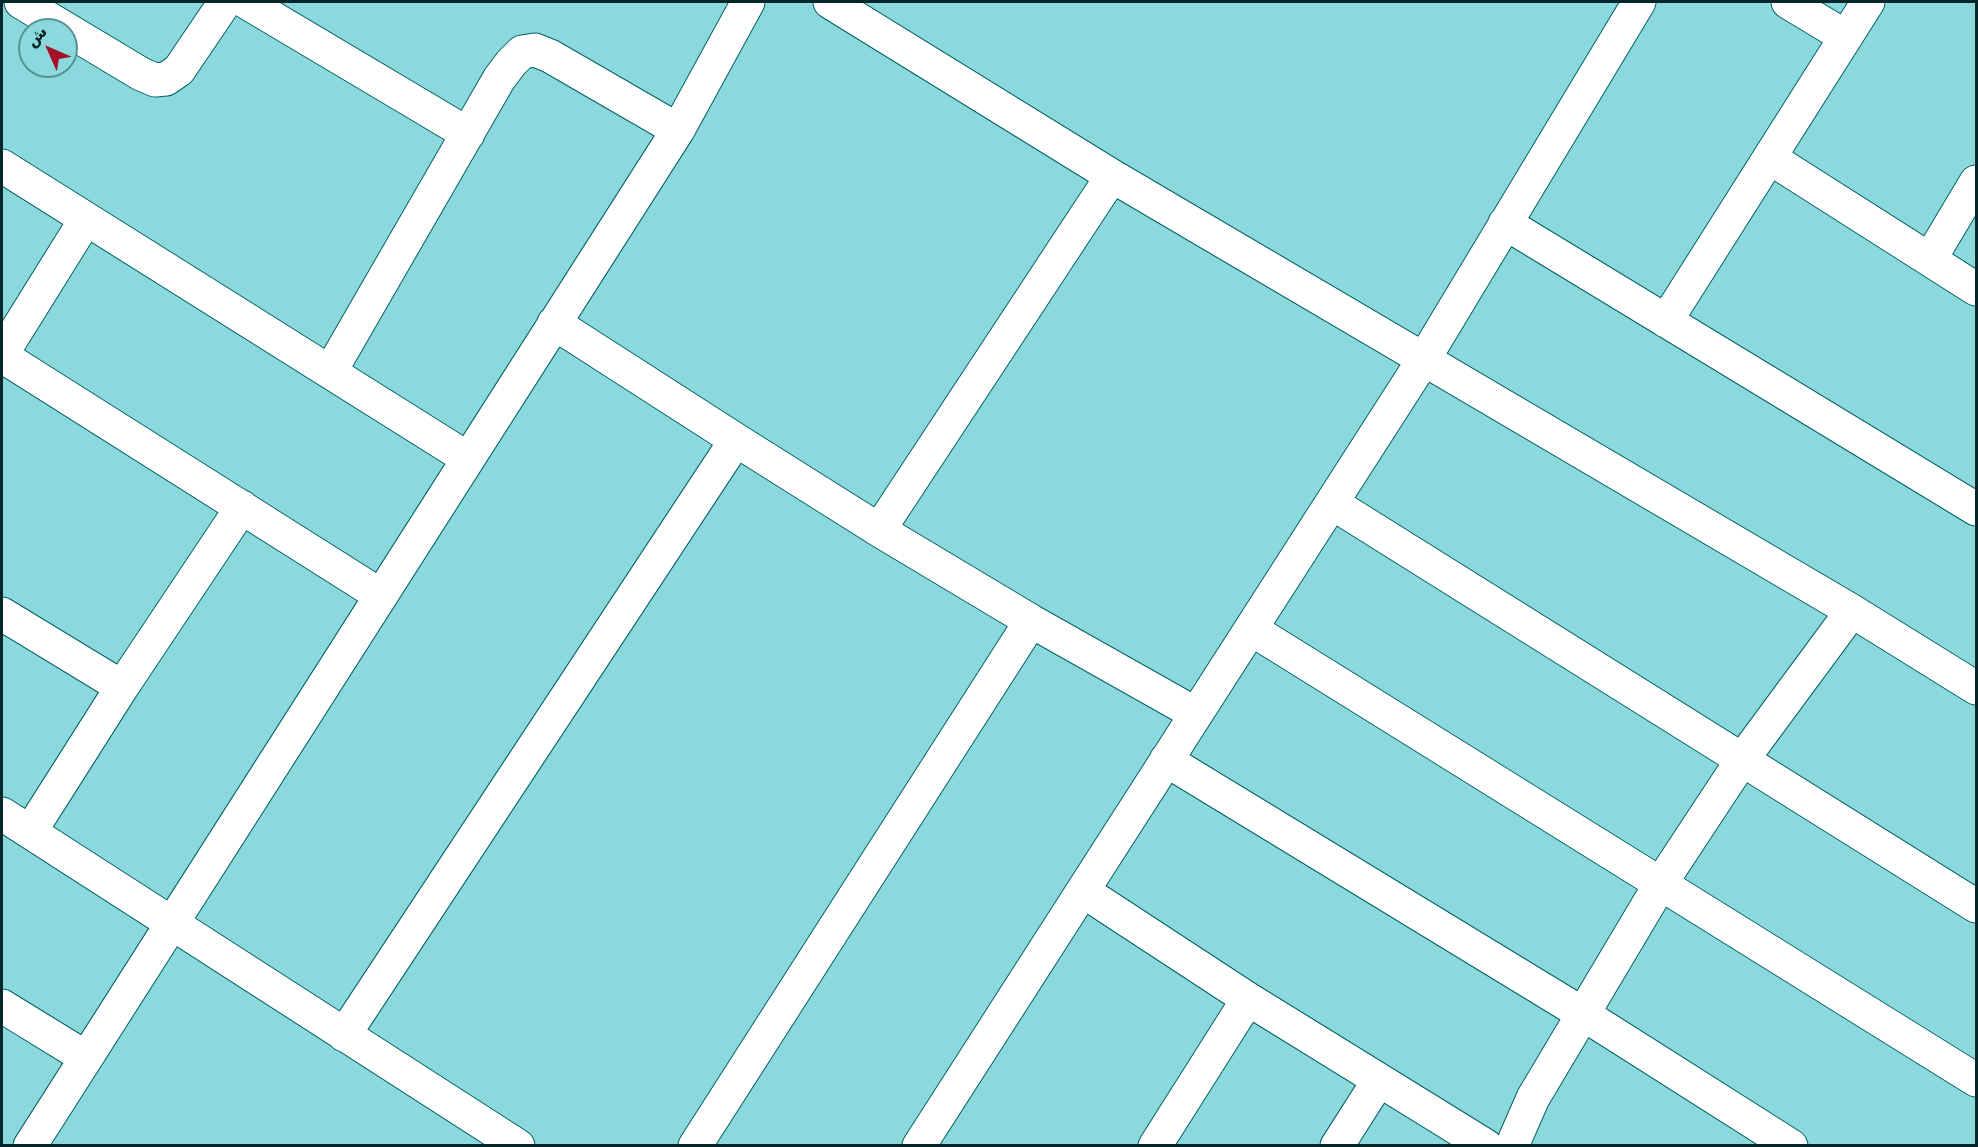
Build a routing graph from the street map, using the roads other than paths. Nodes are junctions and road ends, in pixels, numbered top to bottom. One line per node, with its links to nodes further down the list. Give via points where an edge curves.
1 (21, 2): 2 (street, via 155,80 166,79 178,70)
2 (225, 2)
3 (246, 2): 11 (street)
4 (748, 2): 10 (street)
5 (831, 2): 14 (street)
6 (1639, 2): 17 (street)
7 (1788, 2): 9 (street)
8 (1868, 2): 9 (street)
9 (1846, 37): 12 (street)
10 (678, 130): 11 (street, via 535,50 522,52 511,63); 21 (street)
11 (468, 134): 24 (street)
12 (1770, 158): 18 (street); 20 (street)
13 (2, 166): 16 (street)
14 (1112, 176): 23 (street); 30 (street)
15 (1977, 182): 18 (street)
16 (86, 219): 22 (street); 24 (street)
17 (1505, 223): 20 (street); 23 (street)
18 (1930, 259): 19 (street)
19 (1977, 289)
20 (1666, 321): 29 (street)
21 (554, 323): 25 (street); 26 (street)
22 (2, 355): 28 (street)
23 (1424, 359): 27 (street); 32 (street)
24 (330, 372): 26 (street)
25 (736, 440): 30 (street); 50 (street)
26 (467, 459): 31 (street)
27 (1332, 503): 35 (street); 40 (street)
28 (242, 507): 31 (street); 36 (street)
29 (1977, 509)
30 (879, 530): 34 (street)
31 (380, 595): 46 (street)
32 (1852, 611): 37 (street); 40 (street)
33 (2, 614): 36 (street)
34 (1031, 621): 38 (street); 56 (street)
35 (1251, 629): 38 (street); 43 (street)
36 (122, 687): 42 (street)
37 (1977, 688)
38 (1196, 714): 39 (street)
39 (1166, 760): 44 (street); 49 (street)
40 (1742, 760): 43 (street); 45 (street)
41 (2, 814): 42 (street)
42 (30, 832): 46 (street)
43 (1661, 883): 49 (street); 53 (street)
44 (1083, 891): 47 (street); 57 (street)
45 (1977, 906)
46 (171, 922): 50 (street); 51 (street)
47 (1248, 999): 52 (street); 58 (street)
48 (2, 1006): 51 (street)
49 (1583, 1014): 61 (street, via 1533,1098); 62 (street)
50 (344, 1035): 55 (street)
51 (85, 1057): 54 (street)
52 (1379, 1080): 59 (street); 60 (street)
53 (1977, 1080)
54 (30, 1146)
55 (518, 1146)
56 (695, 1146)
57 (919, 1146)
58 (1155, 1146)
59 (1337, 1146)
60 (1485, 1146)
61 (1512, 1146)
62 (1791, 1146)

